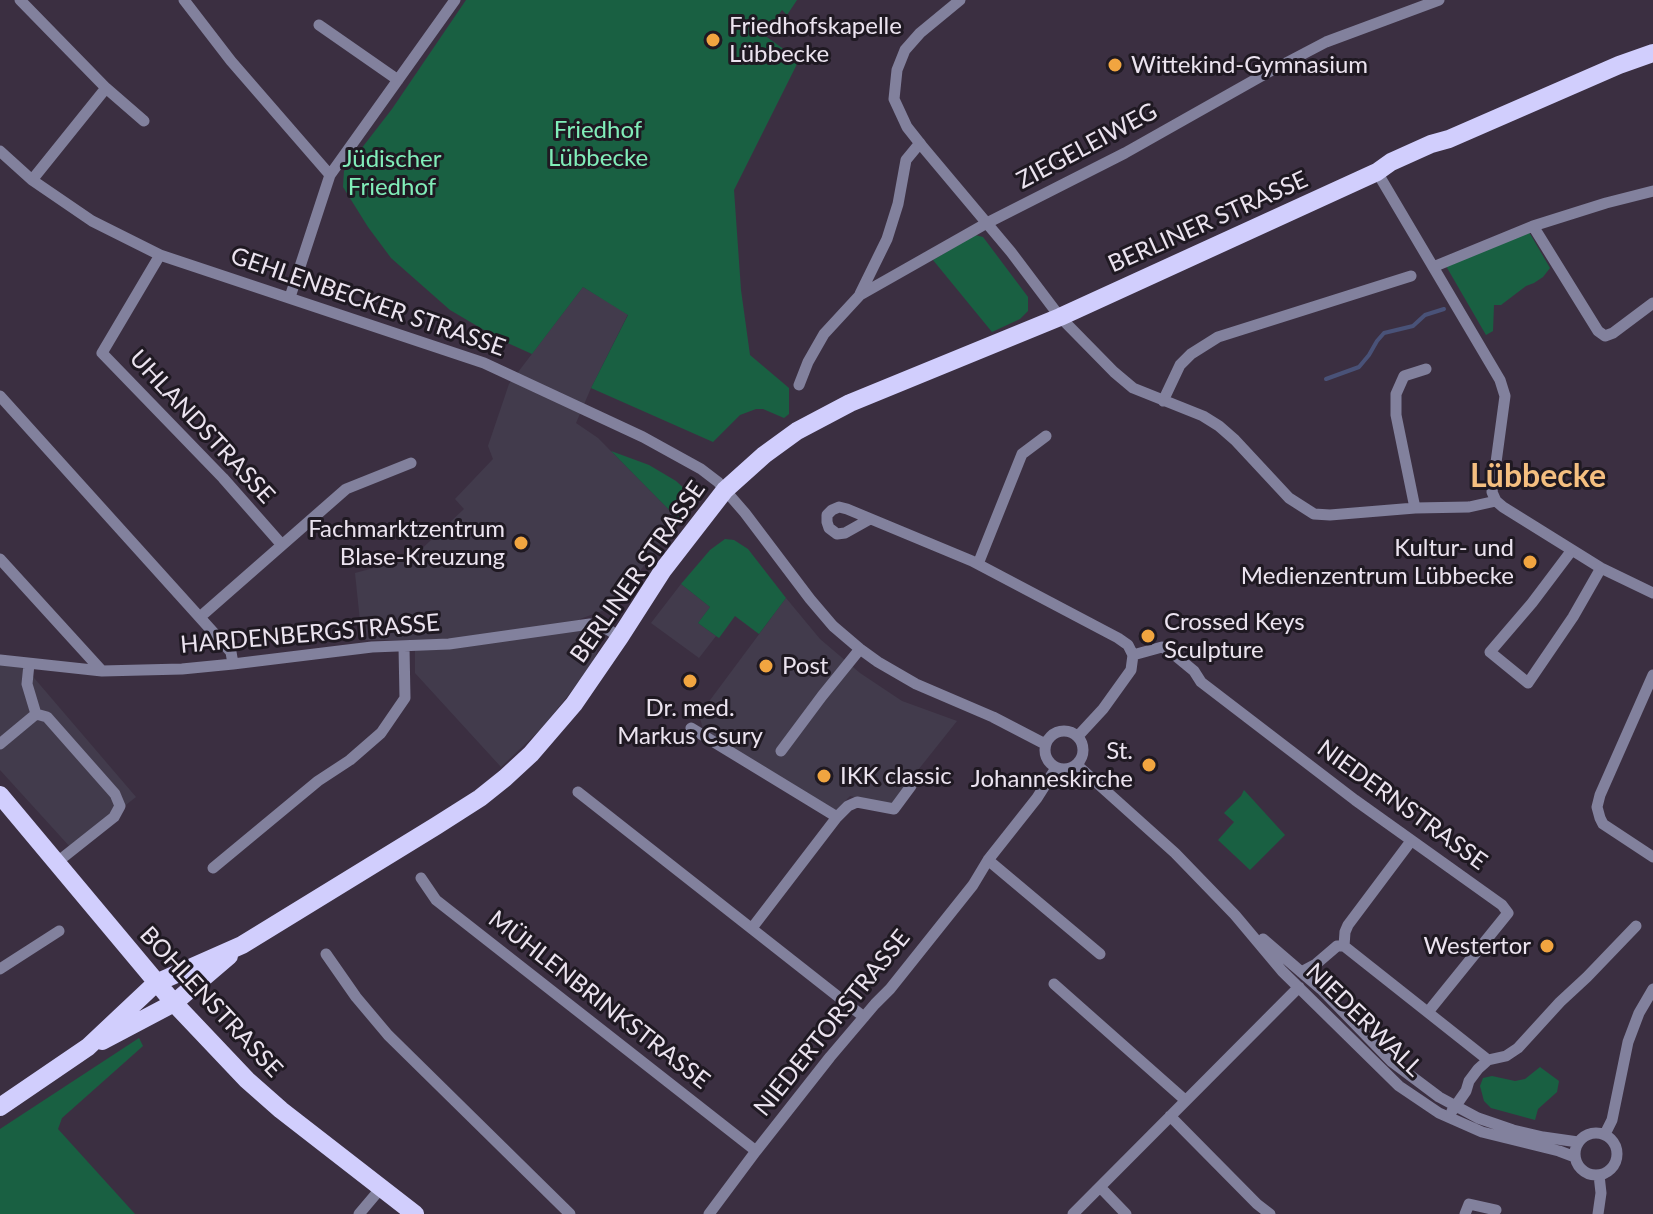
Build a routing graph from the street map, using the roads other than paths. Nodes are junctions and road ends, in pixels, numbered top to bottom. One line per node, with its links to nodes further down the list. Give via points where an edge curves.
1 (20, 0): 9 (street)
2 (184, 0): 14 (street)
3 (455, 0): 8 (street)
4 (960, 0): 11 (street, via 920,33 897,70 894,99)
5 (1439, 0): 17 (street, ZIEGELEIWEG, via 1326,42)
6 (319, 25): 8 (street)
7 (1653, 53): 13 (main road, BERLINER STRASSE, via 1421,148)
8 (398, 80): 14 (street)
9 (106, 88): 10 (street); 15 (street)
10 (144, 121)
11 (920, 143): 17 (street); 22 (street, via 906,160 887,239)
12 (0, 151): 15 (street, GEHLENBECKER STRASSE)
13 (1377, 172): 20 (street); 25 (main road, BERLINER STRASSE)
14 (330, 175): 23 (street)
15 (32, 180): 19 (street, GEHLENBECKER STRASSE, via 92,221)
16 (1653, 191): 18 (street)
17 (987, 223): 22 (street, ZIEGELEIWEG); 25 (street)
18 (1533, 226): 20 (street); 24 (street, via 1605,336)
19 (160, 255): 23 (street, GEHLENBECKER STRASSE); 36 (street, UHLANDSTRASSE, via 102,353)
20 (1433, 267): 33 (street, via 1505,396 1492,492)
21 (1411, 276): 29 (street, via 1218,337 1180,365)
22 (860, 295): 27 (street, ZIEGELEIWEG, via 824,334)
23 (290, 297): 32 (street, GEHLENBECKER STRASSE, via 504,371 643,437 710,475)
24 (1653, 303)
25 (1060, 317): 29 (street, via 1133,388); 32 (main road, BERLINER STRASSE, via 850,403 797,431)
26 (1426, 369): 34 (street, via 1404,376 1396,394)
27 (799, 385)
28 (0, 396): 42 (street)
29 (1163, 401): 34 (street, via 1219,426 1307,512)
30 (1046, 436): 39 (street, via 1022,454)
31 (411, 463): 36 (street, via 346,489)
32 (725, 490): 43 (main road, BERLINER STRASSE); 45 (street, via 810,599)
33 (1496, 501): 34 (street); 37 (street)
34 (1415, 508)
35 (870, 519): 39 (street)
36 (282, 545): 42 (street)
37 (1572, 550): 40 (street); 40 (street, via 1490,652 1528,683)
38 (0, 559): 50 (street)
39 (978, 564): 46 (street, via 1118,638)
40 (1601, 568): 41 (street)
41 (1652, 591)
42 (200, 617): 49 (street, via 231,652)
43 (620, 637): 44 (street, HARDENBERGSTRASSE, via 590,624); 74 (main road, BERLINER STRASSE, via 574,704 505,778)
44 (404, 647): 49 (street, HARDENBERGSTRASSE); 68 (street, via 405,698 381,733)
45 (860, 649): 56 (street, via 916,684); 57 (street)
46 (1133, 655): 54 (street, via 1131,670); 64 (street, NIEDERNSTRASSE, via 1162,647 1171,652 1201,682)
47 (0, 660): 48 (street, HARDENBERGSTRASSE)
48 (29, 664): 50 (street, HARDENBERGSTRASSE); 52 (street, via 27,684)
49 (233, 664): 50 (street, HARDENBERGSTRASSE)
50 (102, 671)
51 (1653, 675): 65 (street, via 1597,807 1603,824)
52 (36, 714): 55 (street); 67 (street, via 47,717 120,806 114,817)
53 (691, 728): 63 (street)
54 (1078, 736): 56 (street, via 1060,731); 58 (street, via 1083,753)
55 (0, 744)
56 (1045, 744): 59 (street, via 1046,757)
57 (781, 751)
58 (1077, 765): 59 (street); 70 (street, NIEDERWALL)
59 (1056, 768): 66 (street, NIEDERTORSTRASSE)
60 (911, 786): 63 (street, via 894,809 857,802)
61 (578, 792): 72 (street)
62 (0, 795): 67 (main road, BOHLENSTRASSE)
63 (837, 817): 72 (street)
64 (1411, 841): 75 (street, via 1348,925); 85 (street, NIEDERNSTRASSE, via 1508,913)
65 (1653, 857)
66 (988, 860): 77 (street); 86 (street, NIEDERTORSTRASSE)
67 (56, 863): 80 (main road, BOHLENSTRASSE)
68 (213, 868)
69 (421, 878): 96 (street, MÜHLENBRINKSTRASSE, via 436,900)
70 (1235, 915): 79 (street, NIEDERWALL); 82 (street, NIEDERWALL)
71 (1636, 926): 88 (street, via 1518,1048)
72 (752, 928): 86 (street)
73 (59, 931): 78 (street)
74 (242, 945): 80 (main road, BERLINER STRASSE); 84 (main road, BERLINER STRASSE)
75 (1344, 946): 79 (street); 85 (street)
76 (326, 954): 104 (street, via 388,1035)
77 (1100, 954)
78 (0, 969)
79 (1301, 972): 91 (street, NIEDERWALL, via 1391,1061)
80 (156, 983): 84 (main road, BOHLENSTRASSE); 87 (main road, BERLINER STRASSE)
81 (1054, 984): 89 (street)
82 (1299, 987): 89 (street); 93 (street, NIEDERWALL, via 1399,1086)
83 (1653, 989): 94 (street, via 1628,1042)
84 (174, 1003): 87 (main road, BERLINER STRASSE); 100 (main road, BOHLENSTRASSE, via 247,1080)
85 (1428, 1012): 88 (street)
86 (864, 1017): 96 (street, NIEDERTORSTRASSE)
87 (88, 1047): 90 (main road, BERLINER STRASSE)
88 (1488, 1060): 91 (street)
89 (1185, 1100): 92 (street)
90 (0, 1107)
91 (1456, 1107): 93 (street); 95 (street, NIEDERWALL, via 1513,1130)
92 (1170, 1116): 99 (street); 108 (street)
93 (1446, 1117): 97 (street, NIEDERWALL)
94 (1605, 1134): 95 (street, via 1587,1134); 98 (street, via 1615,1145 1617,1158)
95 (1578, 1142): 97 (street)
96 (756, 1151): 105 (street, NIEDERTORSTRASSE)
97 (1575, 1157): 98 (street, via 1586,1173)
98 (1599, 1175): 110 (street)
99 (1100, 1187): 106 (street); 107 (street)
100 (381, 1188): 102 (street); 103 (main road, BOHLENSTRASSE)
101 (1496, 1210): 109 (street, via 1469,1204)
102 (359, 1214)
103 (415, 1214)
104 (570, 1214)
105 (709, 1214)
106 (1073, 1214)
107 (1126, 1214)
108 (1270, 1214)
109 (1465, 1214)
110 (1598, 1214)

